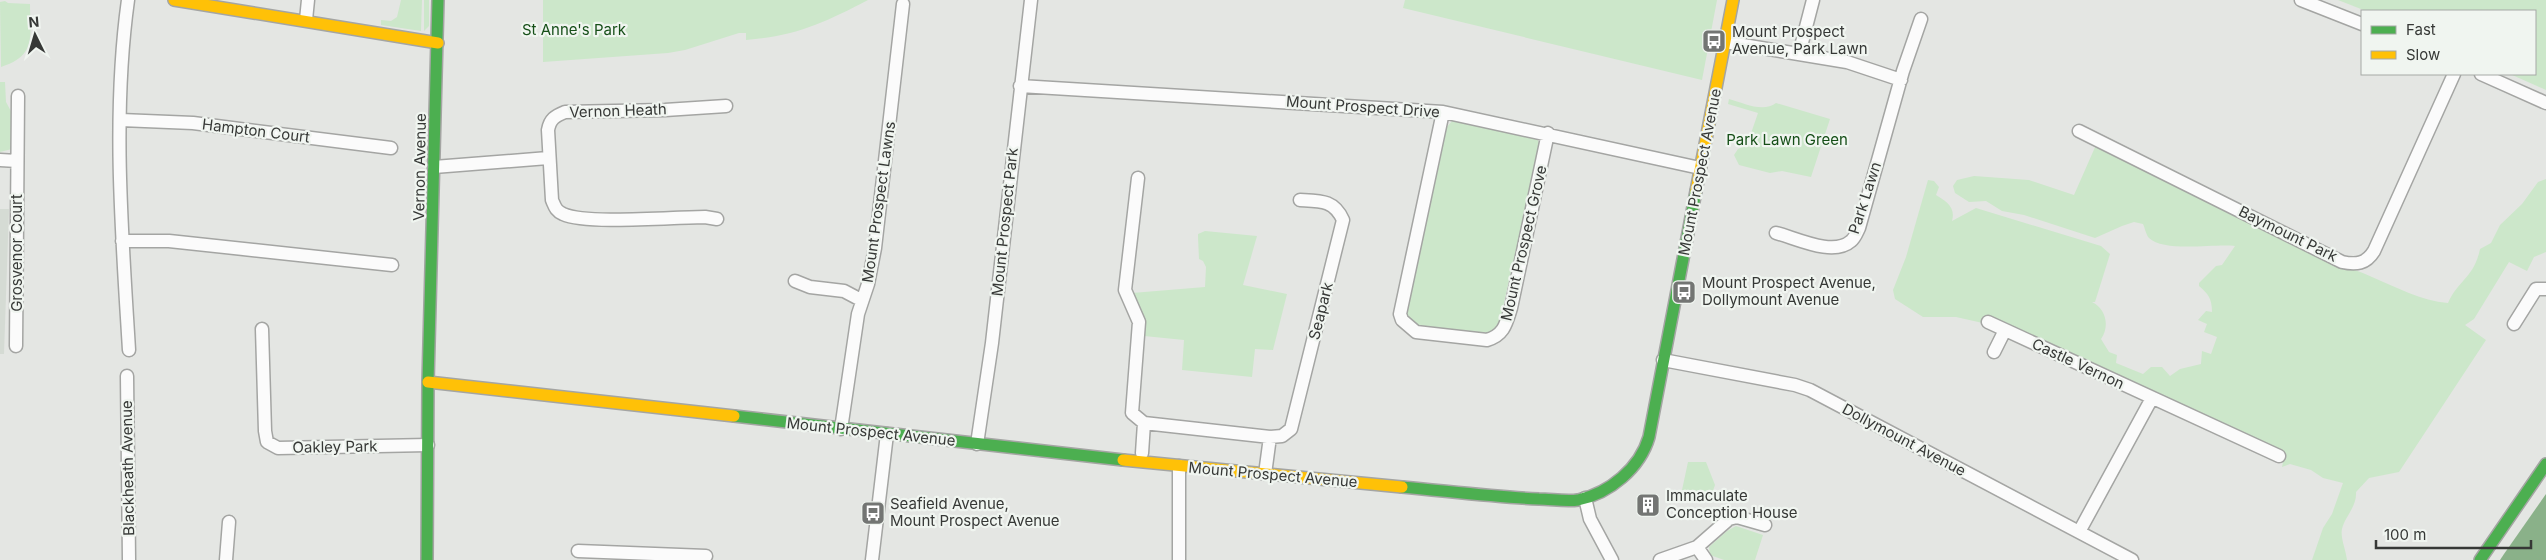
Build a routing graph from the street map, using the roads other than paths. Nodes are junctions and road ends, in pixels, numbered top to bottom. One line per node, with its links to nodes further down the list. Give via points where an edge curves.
1 (128, 0): 24 (street)
2 (174, 0): 11 (street)
3 (308, 0): 11 (street)
4 (438, 0): 14 (street, Vernon Avenue)
5 (1030, 0): 19 (street, Mount Prospect Park)
6 (1733, 0): 13 (street, Mount Prospect Avenue)
7 (1813, 0): 15 (street)
8 (2301, 0): 12 (street)
9 (903, 4): 41 (street, Mount Prospect Lawns, via 875,248 868,284)
10 (1920, 19): 18 (street, Park Lawn)
11 (306, 20): 14 (street)
12 (2361, 24)
13 (1725, 42): 15 (street); 32 (street, Mount Prospect Avenue)
14 (438, 43): 31 (street, Vernon Avenue)
15 (1799, 54): 18 (street, via 1847,62)
16 (2454, 75): 25 (street, Baymount Park, via 2374,251 2363,262 2354,264 2342,262)
17 (2483, 75): 21 (street)
18 (1901, 80): 36 (street, Park Lawn, via 1859,228 1852,240 1830,248)
19 (1020, 86): 23 (street, Mount Prospect Drive); 57 (street, Mount Prospect Park, via 992,343)
20 (18, 96): 30 (street, Grosvenor Court)
21 (2546, 103)
22 (726, 106): 28 (street, Vernon Heath, via 565,112 555,115 550,122)
23 (1443, 112): 26 (street, Mount Prospect Drive); 26 (street, Mount Prospect Grove, via 1400,314 1416,332 1487,340 1498,337 1504,330)
24 (120, 120): 27 (street, Hampton Court, via 193,123); 37 (street)
25 (2079, 131)
26 (1548, 134): 32 (street, Mount Prospect Drive)
27 (391, 148)
28 (548, 158): 31 (street); 35 (street, Vernon Heath, via 552,200 556,210 566,216 588,219)
29 (0, 160): 30 (street)
30 (17, 161): 46 (street, Grosvenor Court)
31 (434, 167): 51 (street, Vernon Avenue)
32 (1700, 168): 49 (street, Mount Prospect Avenue)
33 (1138, 178): 53 (street, via 1125,290 1139,322 1132,413)
34 (1300, 200): 56 (street, Seapark, via 1328,202 1338,210 1343,220 1291,429 1282,436)
35 (717, 219)
36 (1776, 233)
37 (122, 240): 38 (street, via 169,241); 47 (street)
38 (392, 265)
39 (795, 281): 41 (street, via 810,287 844,291)
40 (2546, 289): 43 (street, via 2536,289)
41 (861, 300): 54 (street, Mount Prospect Lawns)
42 (1988, 322): 45 (street, Castle Vernon)
43 (2514, 324)
44 (262, 330): 58 (street, Oakley Park, via 267,442 278,448)
45 (2005, 330): 48 (street); 52 (street, Castle Vernon)
46 (16, 346)
47 (129, 350)
48 (1994, 352)
49 (1663, 360): 64 (street, Mount Prospect Avenue, via 1649,437 1641,458 1612,486); 67 (street, Dollymount Avenue, via 1795,384 1810,390)
50 (127, 376): 72 (street, Blackheath Avenue)
51 (428, 382): 54 (street, Mount Prospect Avenue); 58 (street, Vernon Avenue)
52 (2152, 398): 60 (street, Castle Vernon, via 2251,450); 67 (street, via 2132,440 2125,445)
53 (1144, 423): 56 (street); 59 (street)
54 (841, 429): 55 (street, Mount Prospect Avenue)
55 (887, 434): 57 (street, Mount Prospect Avenue); 75 (street)
56 (1270, 437): 63 (street)
57 (977, 444): 62 (street, Mount Prospect Avenue)
58 (428, 445): 74 (street, Vernon Avenue)
59 (1142, 453)
60 (2279, 456)
61 (2546, 464): 81 (street)
62 (1179, 466): 63 (street, Mount Prospect Avenue); 76 (street)
63 (1265, 474): 64 (street, Mount Prospect Avenue, via 1517,498)
64 (1585, 498): 77 (street, via 1590,519)
65 (229, 522): 73 (street)
66 (1765, 525): 68 (street, via 1737,517 1729,519)
67 (2079, 532): 80 (street, Dollymount Avenue)
68 (1697, 547): 78 (street); 79 (street)
69 (578, 551): 71 (street)
70 (706, 556): 71 (street)
71 (646, 557)
72 (129, 560)
73 (226, 560)
74 (427, 560)
75 (872, 560)
76 (1179, 560)
77 (1612, 560)
78 (1660, 560)
79 (1706, 560)
80 (2132, 560)
81 (2480, 560)

